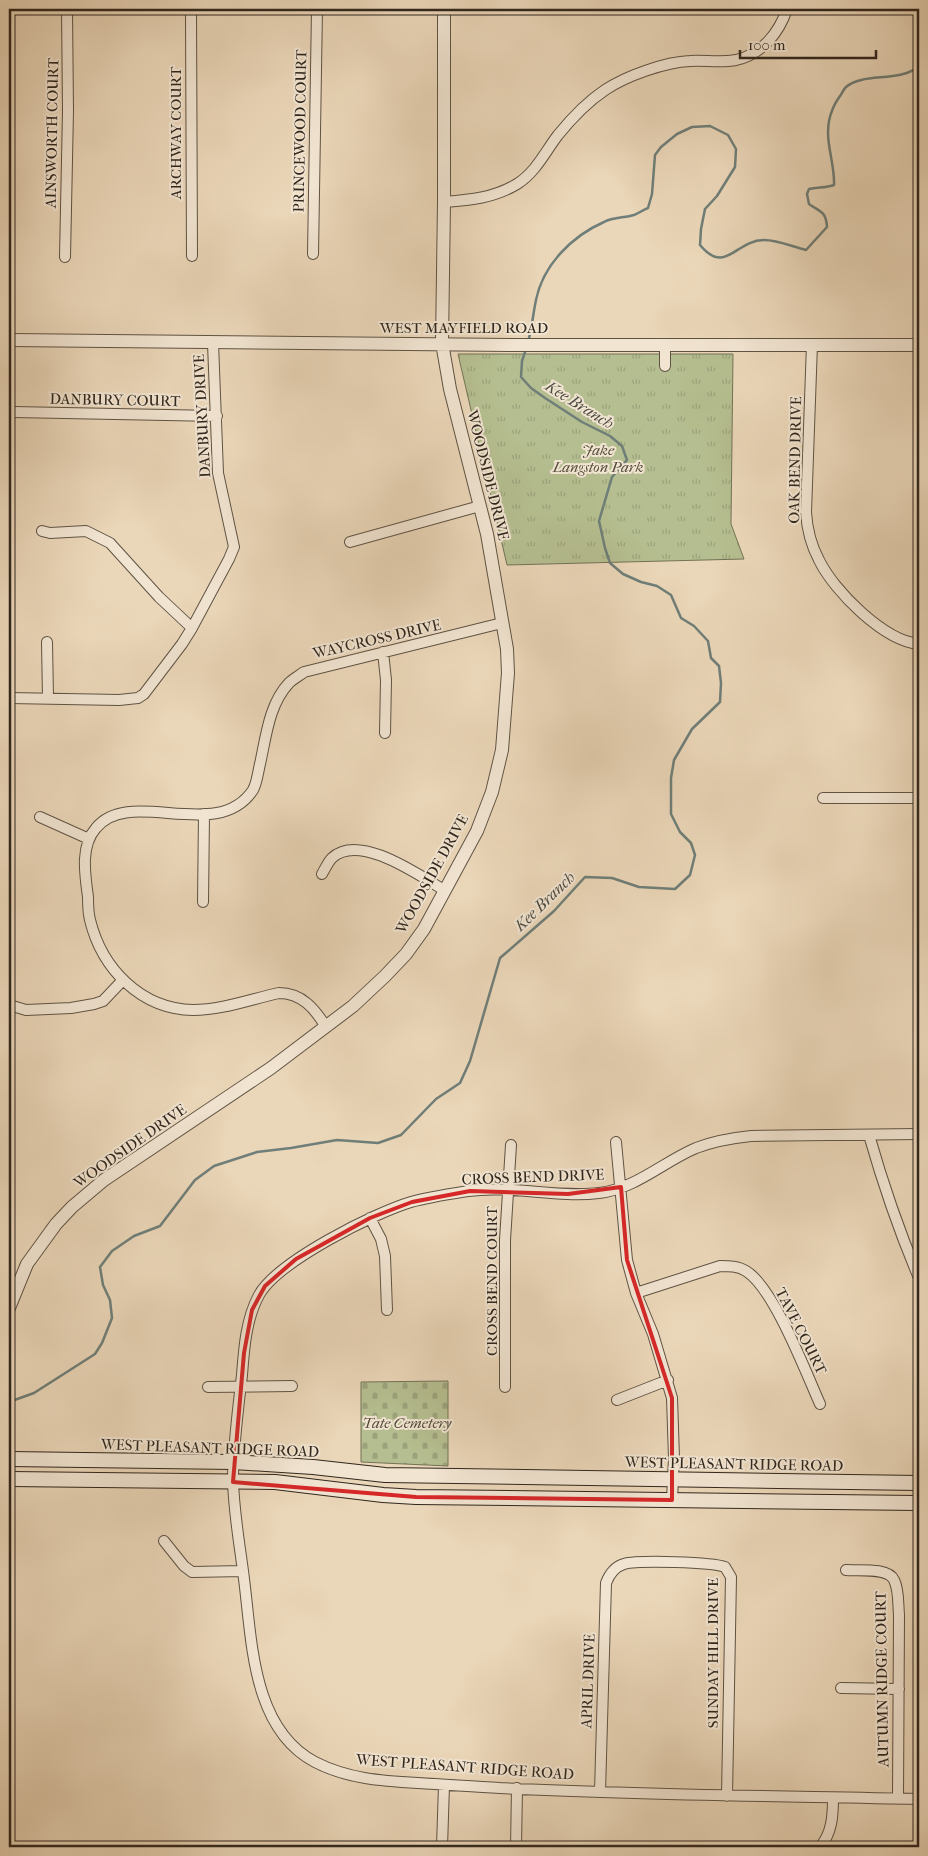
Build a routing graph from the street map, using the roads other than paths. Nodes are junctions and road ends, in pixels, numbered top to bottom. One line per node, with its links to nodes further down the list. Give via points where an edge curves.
1 (67, 9): 9 (street, AINSWORTH COURT)
2 (191, 9): 8 (street, ARCHWAY COURT)
3 (317, 9): 7 (street, PRINCEWOOD COURT)
4 (444, 9): 6 (street, WOODSIDE DRIVE)
5 (787, 9): 6 (street, via 777,31 753,53 736,60 674,63 604,90 575,116 539,165 518,183 498,194 477,200)
6 (444, 202): 12 (street, WOODSIDE DRIVE)
7 (313, 254)
8 (192, 256)
9 (65, 257)
10 (9, 340): 11 (street, WEST MAYFIELD ROAD)
11 (212, 342): 12 (street, WEST MAYFIELD ROAD); 18 (street, DANBURY DRIVE)
12 (442, 343): 15 (street, WEST MAYFIELD ROAD); 19 (street, WOODSIDE DRIVE, via 450,390)
13 (812, 344): 14 (street, WEST MAYFIELD ROAD); 15 (street, WEST MAYFIELD ROAD); 25 (street, OAK BEND DRIVE, via 806,512 814,549 827,573 868,618 895,636)
14 (919, 344)
15 (665, 345): 16 (street)
16 (665, 366)
17 (13, 412): 18 (street, DANBURY COURT)
18 (217, 416): 23 (street, DANBURY DRIVE, via 218,473 234,546)
19 (480, 506): 21 (street); 22 (street, WOODSIDE DRIVE)
20 (42, 531): 23 (street, via 86,531 110,543)
21 (350, 542)
22 (502, 623): 26 (street, WAYCROSS DRIVE); 36 (street, WOODSIDE DRIVE, via 508,673 502,750 492,792 477,831)
23 (192, 628): 28 (street, DANBURY DRIVE, via 138,698)
24 (47, 642): 28 (street)
25 (919, 644)
26 (383, 652): 29 (street, via 386,680); 32 (street, WAYCROSS DRIVE, via 304,672 289,683 270,717 254,789 236,808)
27 (9, 698): 28 (street, DANBURY DRIVE)
28 (48, 698)
29 (384, 733)
30 (824, 798): 31 (street)
31 (919, 798)
32 (204, 814): 34 (street, WAYCROSS DRIVE, via 116,814 105,819); 37 (street)
33 (40, 816): 34 (street)
34 (88, 838): 38 (street, via 85,868 90,920 100,945)
35 (322, 874): 36 (street, via 339,853 365,851 386,856)
36 (444, 890): 40 (street, WOODSIDE DRIVE, via 424,929 406,954 353,1006)
37 (203, 902)
38 (122, 981): 39 (street, via 102,1001 94,1004 26,1010); 40 (street, via 151,1000 193,1010 286,993 313,1008)
39 (9, 1005)
40 (326, 1027): 50 (street, WOODSIDE DRIVE, via 272,1068 104,1180 72,1207 27,1264)
41 (919, 1134): 42 (street, CROSS BEND DRIVE)
42 (868, 1135): 45 (street, CROSS BEND DRIVE, via 724,1139 695,1148); 48 (street, via 899,1231)
43 (616, 1142): 45 (street)
44 (511, 1145): 46 (street, CROSS BEND COURT)
45 (621, 1187): 46 (street, CROSS BEND DRIVE, via 568,1194); 49 (street, via 627,1260)
46 (508, 1191): 47 (street, CROSS BEND DRIVE, via 470,1191 412,1202); 56 (street, CROSS BEND COURT)
47 (370, 1218): 51 (street, via 381,1239 385,1256); 53 (street, CROSS BEND DRIVE, via 296,1259 265,1286 252,1310)
48 (919, 1278)
49 (636, 1293): 52 (street); 58 (street, TAVE COURT, via 720,1266 746,1271 759,1283 772,1303)
50 (9, 1308)
51 (388, 1310)
52 (668, 1380): 57 (street); 62 (street, via 674,1420)
53 (241, 1386): 54 (street); 55 (street); 60 (street, CROSS BEND DRIVE)
54 (292, 1386)
55 (208, 1387)
56 (505, 1387)
57 (618, 1400)
58 (820, 1404)
59 (9, 1459): 60 (main road, WEST PLEASANT RIDGE ROAD)
60 (234, 1462): 62 (main road, WEST PLEASANT RIDGE ROAD, via 385,1475); 63 (street, CROSS BEND DRIVE)
61 (9, 1479): 63 (main road)
62 (673, 1479): 64 (main road, WEST PLEASANT RIDGE ROAD); 65 (street)
63 (234, 1482): 65 (main road, via 275,1482 416,1497); 68 (street, WEST PLEASANT RIDGE ROAD, via 236,1529)
64 (919, 1483)
65 (672, 1500): 66 (main road)
66 (919, 1503)
67 (164, 1541): 68 (street, via 192,1572)
68 (244, 1570): 73 (street, WEST PLEASANT RIDGE ROAD, via 258,1676 269,1714 286,1740 303,1755 332,1771 363,1780)
69 (846, 1570): 72 (street, AUTUMN RIDGE COURT, via 882,1571 895,1580)
70 (612, 1572): 75 (street, APRIL DRIVE, via 606,1583); 76 (street, SUNDAY HILL DRIVE, via 624,1564 644,1562 719,1564 730,1572)
71 (841, 1688): 72 (street)
72 (898, 1689): 78 (street, AUTUMN RIDGE COURT)
73 (444, 1785): 74 (street, WEST PLEASANT RIDGE ROAD); 80 (street)
74 (517, 1788): 75 (street, WEST PLEASANT RIDGE ROAD); 81 (street)
75 (600, 1792): 76 (street, WEST PLEASANT RIDGE ROAD)
76 (727, 1796): 77 (street, WEST PLEASANT RIDGE ROAD)
77 (833, 1798): 78 (street, WEST PLEASANT RIDGE ROAD); 82 (street, via 831,1827)
78 (898, 1799): 79 (street, WEST PLEASANT RIDGE ROAD)
79 (919, 1800)
80 (442, 1847)
81 (516, 1847)
82 (820, 1847)

